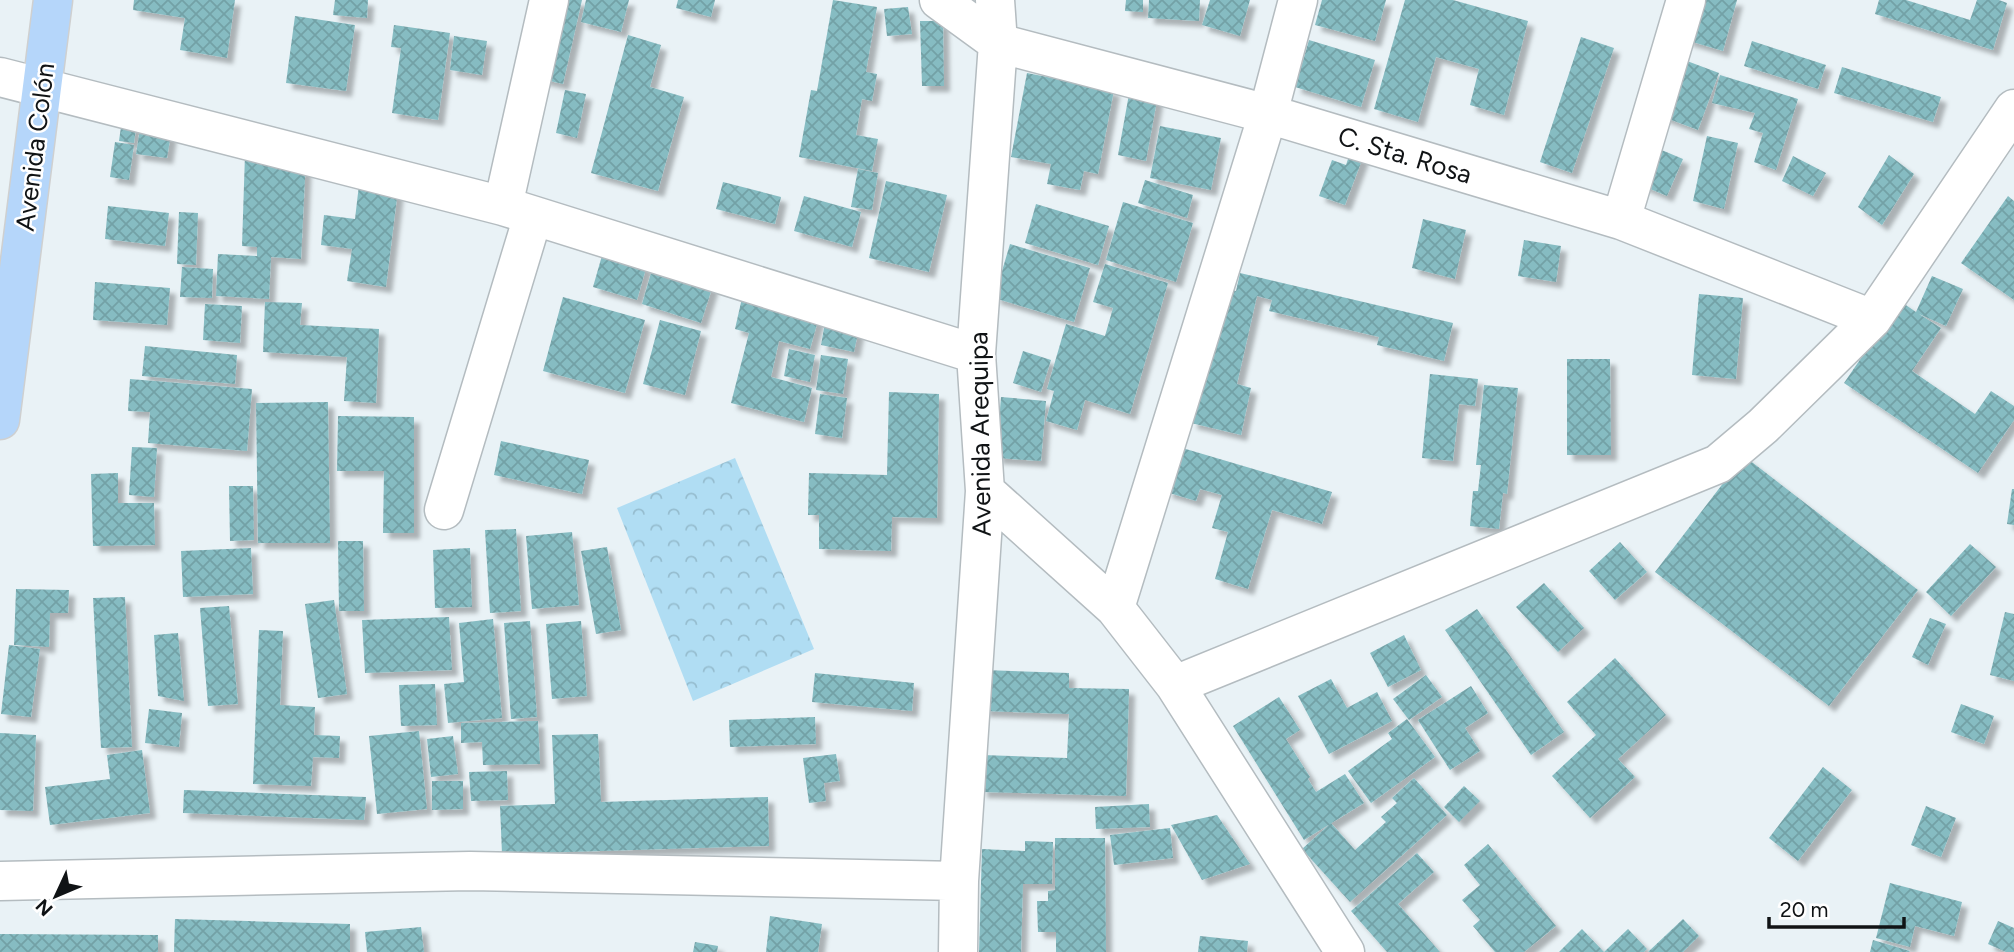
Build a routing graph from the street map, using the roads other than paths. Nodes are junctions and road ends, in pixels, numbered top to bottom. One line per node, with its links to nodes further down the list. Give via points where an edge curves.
1 (53, 0): 9 (main road, Avenida Colón)
2 (549, 0): 12 (street)
3 (939, 0): 7 (street, C. Sta. Rosa)
4 (995, 0): 7 (street, Avenida Arequipa)
5 (1298, 0): 11 (street)
6 (1686, 0): 13 (street)
7 (998, 43): 11 (street, C. Sta. Rosa); 15 (street, Avenida Arequipa)
8 (0, 77): 9 (street)
9 (43, 86): 12 (street); 16 (main road, Avenida Colón)
10 (2014, 109): 14 (street)
11 (1268, 114): 13 (street, C. Sta. Rosa); 19 (street)
12 (518, 211): 15 (street); 18 (street)
13 (1621, 220): 14 (street, C. Sta. Rosa)
14 (1872, 319): 20 (street, via 1718,464)
15 (976, 354): 17 (street, Avenida Arequipa)
16 (0, 420)
17 (985, 491): 19 (street); 22 (street, Avenida Arequipa)
18 (444, 510)
19 (1115, 608): 20 (street)
20 (1175, 685): 24 (street)
21 (0, 881): 22 (street, via 470,871)
22 (959, 881): 23 (street, Avenida Arequipa)
23 (958, 952)
24 (1345, 952)

